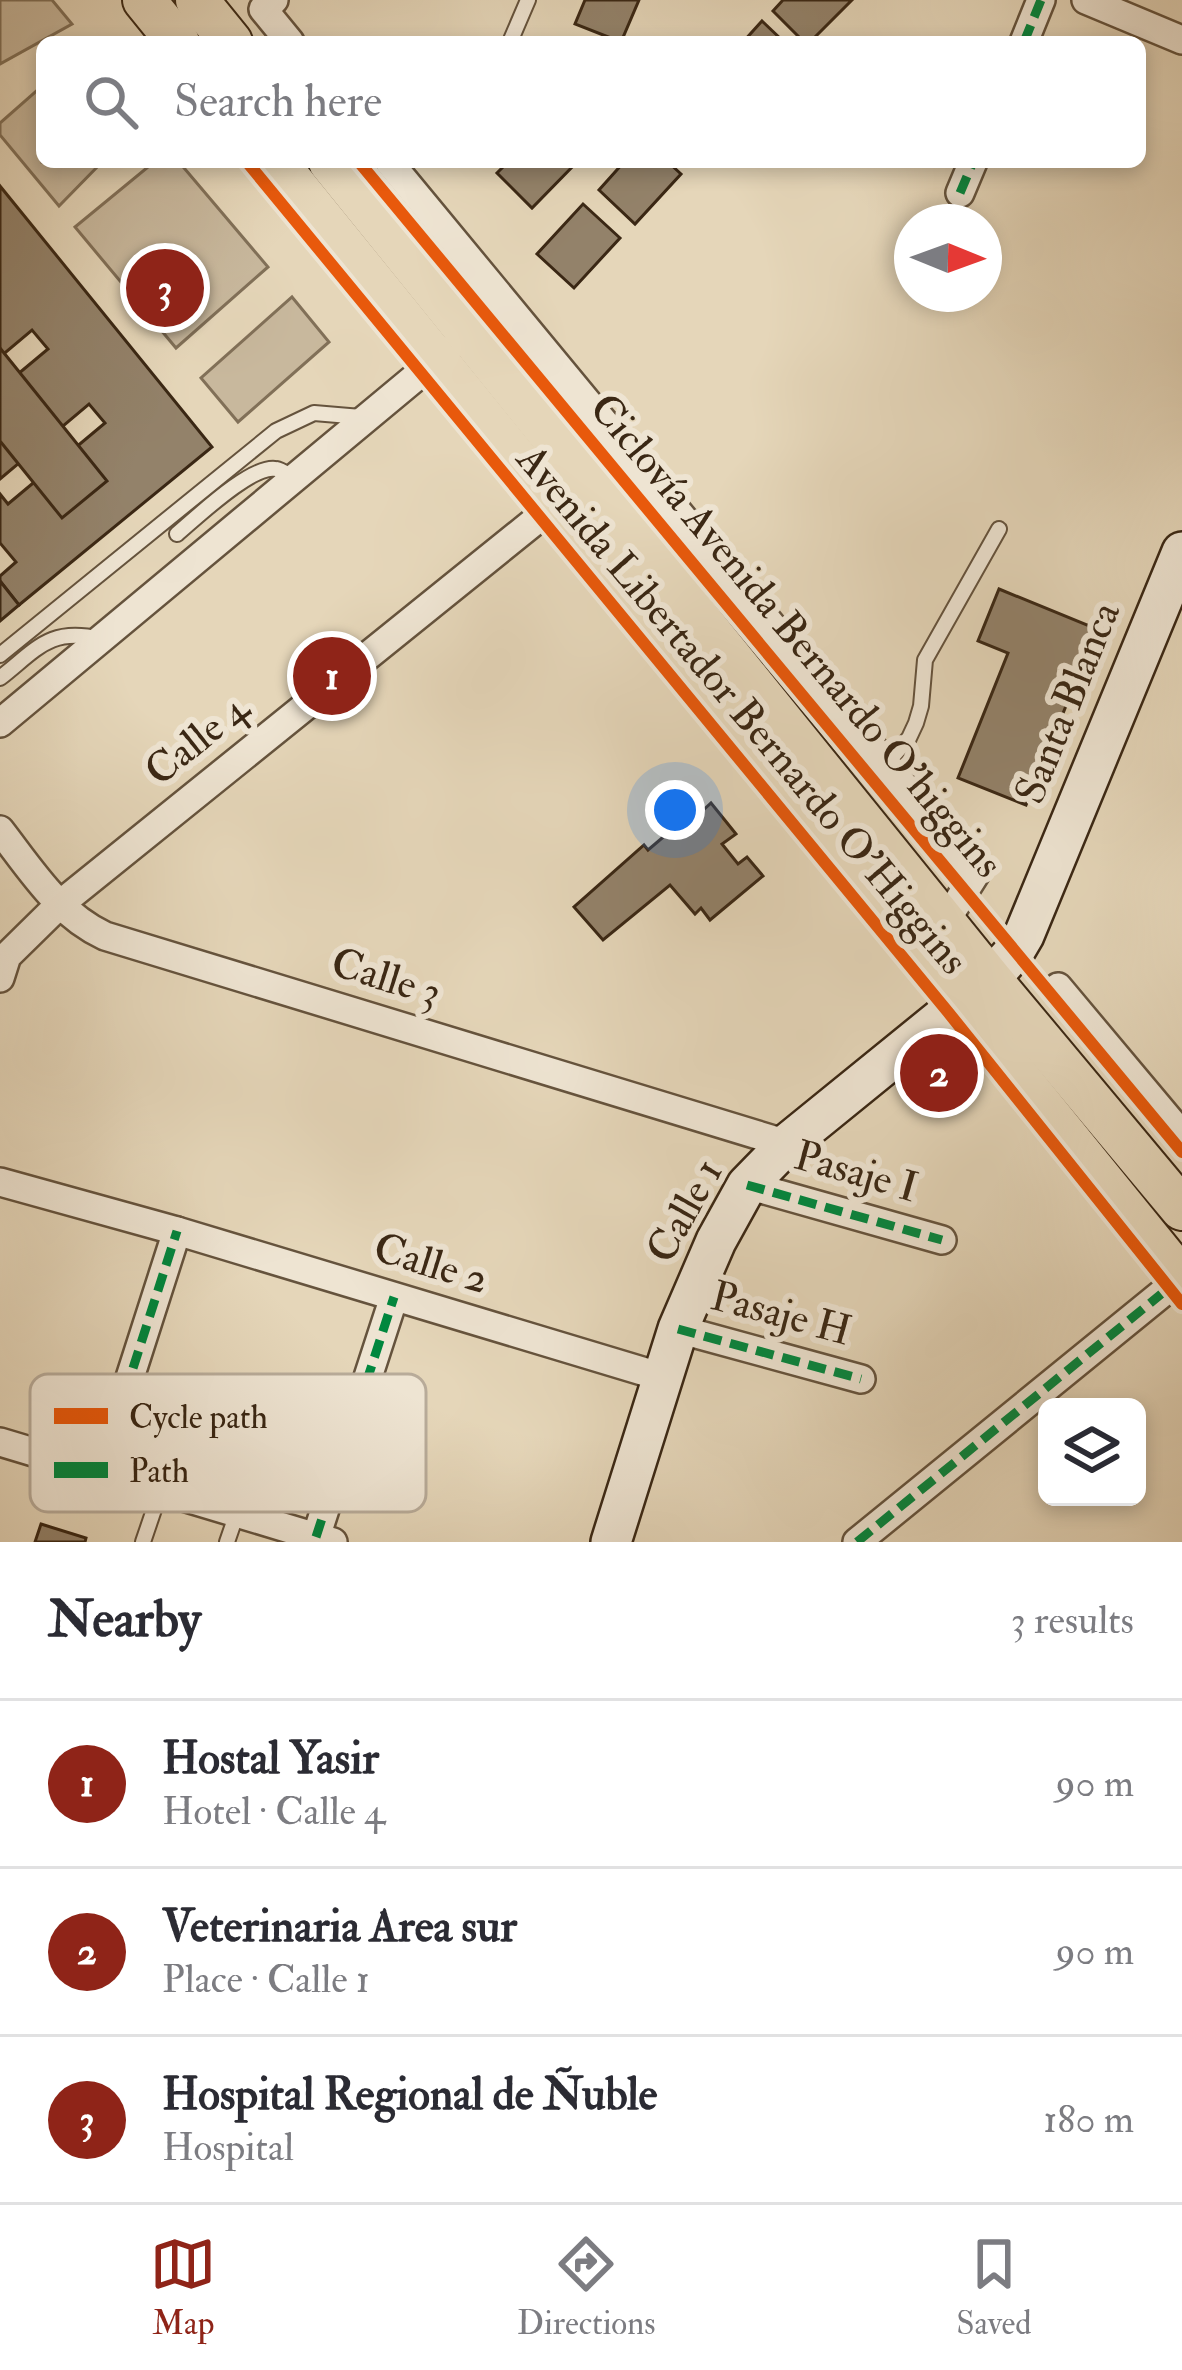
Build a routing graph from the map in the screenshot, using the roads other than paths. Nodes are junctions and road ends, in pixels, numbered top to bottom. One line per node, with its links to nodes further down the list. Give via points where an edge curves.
1 (529, 0): 8 (lane)
2 (1041, 0): 9 (street)
3 (1086, 0): 10 (street)
4 (268, 4): 7 (street)
5 (183, 12): 6 (main road)
6 (221, 36)
7 (287, 36)
8 (513, 36)
9 (1026, 36)
10 (1182, 40)
11 (282, 168): 16 (main road, Avenida Libertador Bernardo O'Higgins)
12 (334, 168): 16 (main road, Avenida Libertador Bernardo O'Higgins)
13 (394, 168): 27 (street, Avenida Libertador Bernardo O'Higgins)
14 (970, 168): 15 (street)
15 (960, 193)
16 (452, 346): 17 (street); 19 (main road, Avenida Libertador Bernardo O'Higgins); 30 (main road, Avenida Libertador Bernardo O'Higgins)
17 (367, 417): 18 (street); 24 (lane, via 314,412 276,431)
18 (293, 478): 21 (lane, via 261,470); 23 (street)
19 (556, 505): 29 (street, Calle 4); 33 (main road, Avenida Libertador Bernardo O'Higgins)
20 (999, 529): 27 (lane, via 925,660 916,723)
21 (176, 534)
22 (1182, 552): 33 (street, Santa Blanca, via 1024,934)
23 (100, 639): 25 (lane, via 64,634); 26 (street)
24 (0, 655)
25 (0, 678)
26 (0, 723)
27 (886, 764): 30 (street, Avenida Libertador Bernardo O'Higgins, via 976,873)
28 (0, 830): 29 (street, Calle 3)
29 (58, 905): 31 (street, Calle 4, via 7,956); 37 (street, Calle 3, via 105,936)
30 (945, 922): 33 (main road, Avenida Libertador Bernardo O'Higgins)
31 (0, 977)
32 (1058, 987): 34 (street)
33 (974, 991): 35 (main road, Avenida Libertador Bernardo O'Higgins); 37 (street, Calle 1); 43 (main road, Avenida Libertador Bernardo O'Higgins)
34 (1120, 1060): 35 (street); 36 (street)
35 (1073, 1077): 40 (main road, Avenida Libertador Bernardo O'Higgins)
36 (1182, 1135)
37 (787, 1144): 39 (street, Calle 1)
38 (0, 1182): 41 (street, Calle 2)
39 (747, 1185): 42 (street, Pasaje I); 45 (street, Calle 1)
40 (1182, 1209)
41 (176, 1231): 44 (street, Calle 2); 46 (street)
42 (942, 1240)
43 (1181, 1278): 59 (street)
44 (394, 1297): 47 (street); 48 (street, Calle 2)
45 (679, 1329): 48 (street, Calle 1); 49 (street, Pasaje H)
46 (131, 1374)
47 (372, 1374)
48 (662, 1377): 58 (street, Calle 1)
49 (861, 1379)
50 (0, 1442): 51 (street)
51 (30, 1451)
52 (153, 1512): 56 (lane)
53 (234, 1512): 54 (street)
54 (237, 1513): 55 (street); 57 (lane)
55 (325, 1540)
56 (143, 1542)
57 (227, 1542)
58 (611, 1542)
59 (857, 1542)

